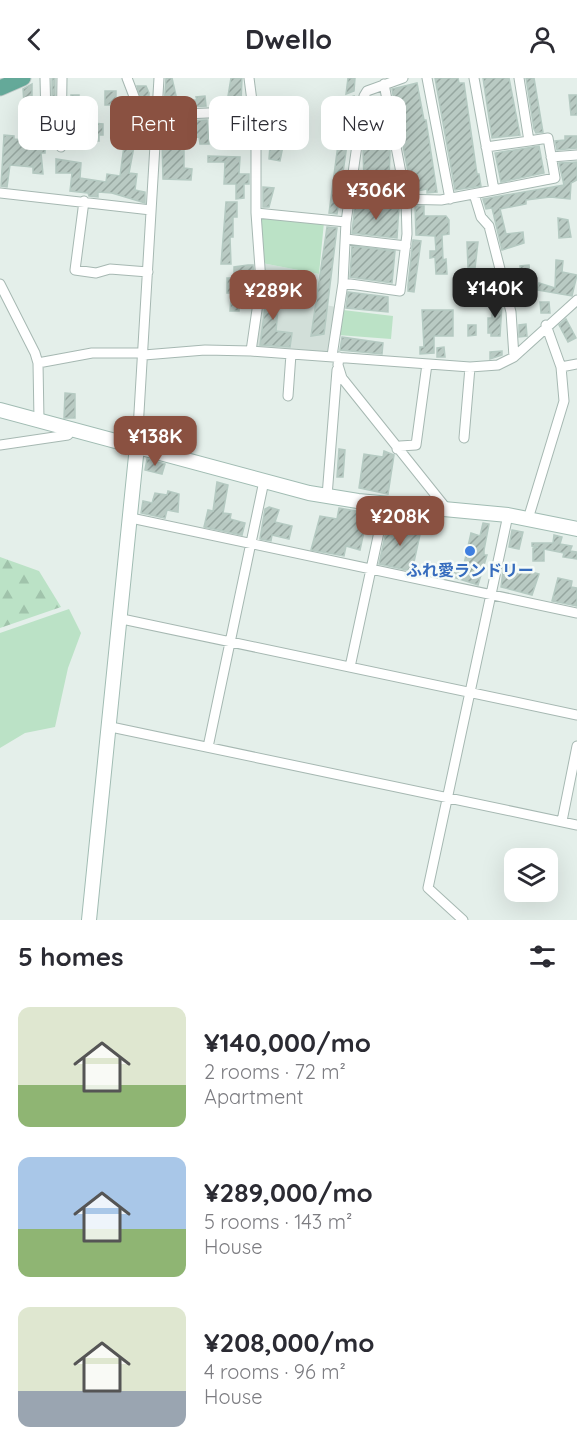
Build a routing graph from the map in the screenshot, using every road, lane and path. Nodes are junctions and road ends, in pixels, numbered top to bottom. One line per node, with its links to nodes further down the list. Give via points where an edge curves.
1 (23, 78): 12 (main road)
2 (45, 78): 13 (street)
3 (62, 78): 14 (street)
4 (128, 78): 15 (street)
5 (159, 78): 16 (street)
6 (249, 78): 17 (street)
7 (403, 78): 11 (street)
8 (427, 78): 28 (street)
9 (474, 78): 19 (street)
10 (519, 78): 18 (street)
11 (384, 84): 27 (street, via 364,96); 29 (street)
12 (0, 88)
13 (45, 96)
14 (62, 96)
15 (134, 96)
16 (158, 96)
17 (252, 96)
18 (529, 141): 19 (street); 23 (street, via 548,138)
19 (486, 147): 24 (street)
20 (155, 150): 31 (street)
21 (255, 150): 32 (street)
22 (577, 155): 23 (street)
23 (551, 157): 24 (street, via 555,178)
24 (494, 190): 26 (street)
25 (0, 193): 30 (street)
26 (474, 194): 28 (street); 44 (street, via 481,217 489,226 511,312)
27 (350, 198): 29 (street); 33 (street)
28 (450, 198): 29 (street)
29 (406, 199): 35 (street)
30 (84, 201): 31 (street); 36 (street, via 75,270)
31 (151, 210): 36 (street)
32 (256, 213): 33 (street); 41 (street, via 260,298)
33 (346, 222): 34 (street)
34 (346, 239): 35 (street); 37 (street)
35 (406, 246): 37 (street, via 400,291)
36 (148, 272): 43 (street)
37 (343, 283): 45 (street)
38 (0, 284): 46 (street)
39 (577, 300): 40 (street)
40 (546, 325): 44 (street); 50 (street)
41 (251, 351): 42 (street); 43 (street)
42 (291, 354): 45 (street); 51 (street)
43 (144, 355): 46 (street, via 92,353); 57 (street)
44 (514, 357): 49 (street, via 498,365)
45 (336, 359): 47 (street); 58 (street, via 342,378); 60 (street)
46 (38, 363): 53 (street)
47 (427, 364): 49 (street); 58 (street, via 416,445)
48 (577, 364): 50 (street)
49 (470, 367): 55 (street)
50 (561, 368): 65 (street, via 564,401)
51 (288, 396)
52 (0, 410): 53 (street)
53 (39, 420): 54 (street)
54 (72, 429): 56 (street, via 58,438); 57 (street)
55 (464, 438)
56 (0, 445)
57 (137, 446): 59 (street); 64 (street)
58 (397, 449): 62 (street)
59 (264, 481): 60 (street); 67 (street)
60 (327, 496): 61 (street)
61 (385, 504): 62 (street); 68 (street)
62 (446, 508): 63 (street)
63 (508, 515): 65 (street); 69 (street)
64 (131, 518): 67 (street); 71 (street)
65 (528, 519): 66 (street)
66 (577, 529)
67 (251, 543): 68 (street); 72 (street)
68 (371, 569): 69 (street); 73 (street)
69 (490, 594): 70 (street); 74 (street)
70 (577, 613)
71 (122, 619): 72 (street); 76 (street)
72 (230, 641): 73 (street); 78 (street)
73 (350, 667): 74 (street)
74 (469, 692): 75 (street); 79 (street)
75 (577, 715)
76 (111, 728): 78 (street); 82 (street)
77 (577, 746): 80 (street)
78 (208, 747): 79 (street)
79 (448, 798): 80 (street); 83 (street, via 428,888)
80 (562, 821): 81 (street)
81 (577, 825)
82 (89, 920)
83 (463, 920)

